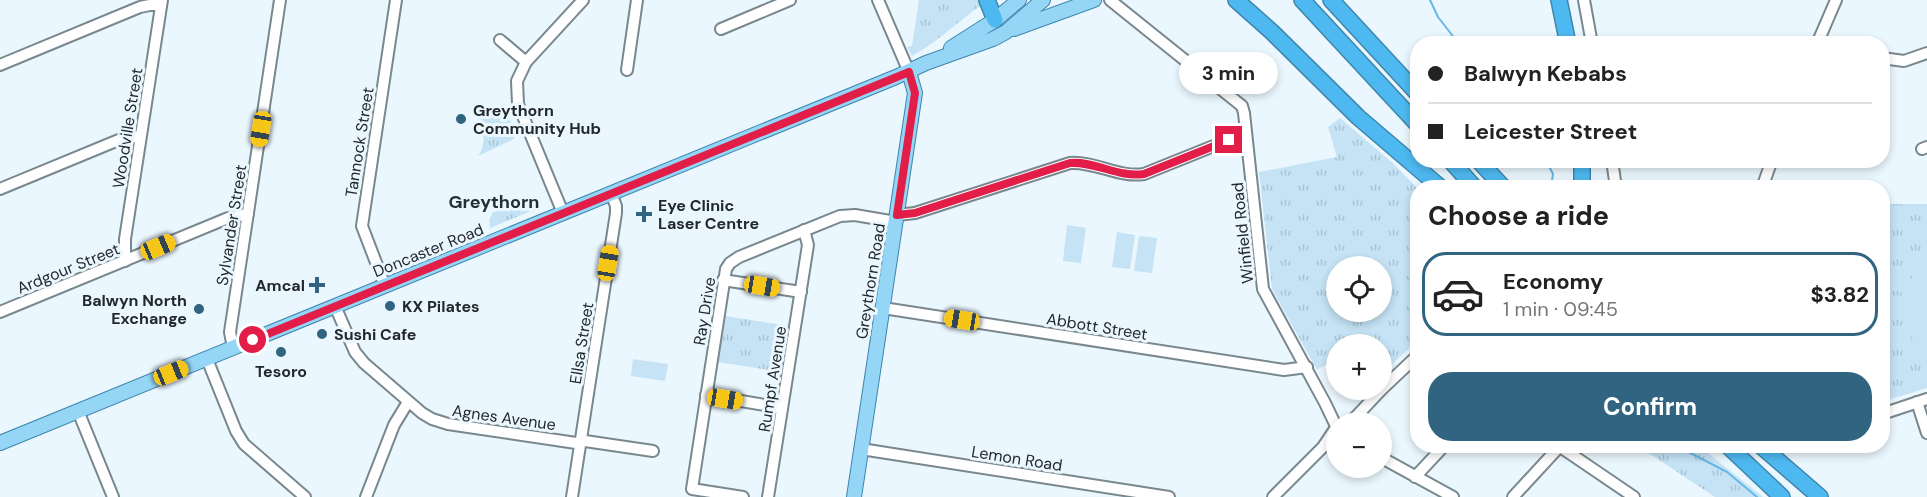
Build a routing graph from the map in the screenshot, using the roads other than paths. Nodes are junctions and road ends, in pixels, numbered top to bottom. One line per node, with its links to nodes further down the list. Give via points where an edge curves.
1 (280, 0): 47 (street, Sylvander Street)
2 (396, 0): 52 (street, Tannock Street, via 362,224)
3 (583, 0): 29 (street)
4 (637, 0): 31 (street)
5 (790, 0): 20 (street)
6 (878, 0): 32 (street)
7 (987, 0): 19 (highway)
8 (1019, 0): 19 (main road, Doncaster Road)
9 (1043, 0): 21 (main road, Doncaster Road)
10 (1094, 0): 21 (main road, Doncaster Road)
11 (1110, 0): 35 (street, Winfield Road, via 1238,102 1243,109)
12 (1236, 0): 37 (highway)
13 (1302, 0): 34 (highway)
14 (1331, 0): 33 (highway)
15 (1559, 0): 22 (highway)
16 (1584, 0): 23 (street)
17 (1836, 0): 24 (street)
18 (161, 3): 30 (street, via 140,7); 36 (street, Woodville Street)
19 (995, 20): 21 (main road); 28 (main road, Doncaster Road)
20 (721, 29)
21 (1006, 32): 28 (main road, Doncaster Road)
22 (1566, 36)
23 (1591, 36)
24 (1820, 36)
25 (500, 40): 29 (street)
26 (1927, 52): 27 (street, via 1904,61)
27 (1890, 59)
28 (935, 60): 32 (main road, Doncaster Road)
29 (526, 62): 46 (street, via 517,81 518,104)
30 (0, 65)
31 (627, 70)
32 (909, 72): 45 (main road, Doncaster Road); 48 (main road, Greythorn Road, via 915,93)
33 (1410, 85)
34 (1410, 116)
35 (1246, 134): 48 (street, Ray Drive, via 1144,174 1070,163); 60 (street, Winfield Road, via 1263,289)
36 (140, 136): 44 (street, via 121,138); 50 (street, Woodville Street)
37 (1410, 161)
38 (1418, 168): 41 (highway)
39 (1457, 168): 42 (highway)
40 (1485, 168): 43 (highway)
41 (1432, 180)
42 (1468, 180)
43 (1497, 180)
44 (0, 189)
45 (611, 193): 46 (main road, Doncaster Road); 72 (street, Ellsa Street, via 616,213)
46 (563, 213): 52 (main road, Doncaster Road)
47 (248, 214): 50 (street, Ardgour Street, via 232,216); 57 (street, Sylvander Street, via 230,332)
48 (897, 218): 49 (street, Ray Drive, via 845,215); 55 (main road, Greythorn Road)
49 (804, 230): 51 (street, Ray Drive, via 734,260); 53 (street, Rumpf Avenue, via 808,241)
50 (125, 261): 56 (street, Ardgour Street)
51 (723, 280): 53 (street); 62 (street, Ray Drive)
52 (385, 286): 54 (main road, Doncaster Road)
53 (801, 292): 66 (street, Rumpf Avenue)
54 (335, 306): 57 (main road, Doncaster Road); 65 (street, Agnes Avenue, via 358,357)
55 (883, 308): 60 (street, Abbott Street, via 1284,370); 75 (main road, Greythorn Road)
56 (0, 312)
57 (233, 348): 58 (main road, Doncaster Road)
58 (207, 358): 68 (main road, Doncaster Road); 85 (street, via 244,444)
59 (1410, 363): 61 (street)
60 (1306, 368): 69 (street, Winfield Road)
61 (1392, 380)
62 (706, 395): 66 (street); 88 (street, Ray Drive, via 692,489)
63 (1370, 400): 70 (street)
64 (1922, 401): 67 (street); 71 (street)
65 (408, 402): 72 (street, Agnes Avenue, via 439,422); 86 (street, via 394,425)
66 (783, 408): 89 (street, Rumpf Avenue)
67 (1890, 410)
68 (78, 411): 73 (main road, Doncaster Road); 84 (street)
69 (1331, 412)
70 (1358, 412)
71 (1927, 433)
72 (581, 442): 76 (street, Agnes Avenue); 87 (street, Ellsa Street)
73 (0, 443)
74 (1326, 443): 92 (street)
75 (861, 449): 90 (main road, Greythorn Road); 91 (street, Lemon Road)
76 (653, 451)
77 (1437, 453): 83 (street)
78 (1554, 453): 94 (street)
79 (1570, 453): 95 (street)
80 (1735, 453): 96 (highway)
81 (1769, 453): 97 (highway)
82 (1392, 464): 83 (street)
83 (1415, 477): 93 (street)
84 (113, 497)
85 (305, 497)
86 (366, 497)
87 (572, 497)
88 (743, 497)
89 (768, 497)
90 (854, 497)
91 (1169, 497)
92 (1273, 497)
93 (1453, 497)
94 (1514, 497)
95 (1634, 497)
96 (1782, 497)
97 (1820, 497)

